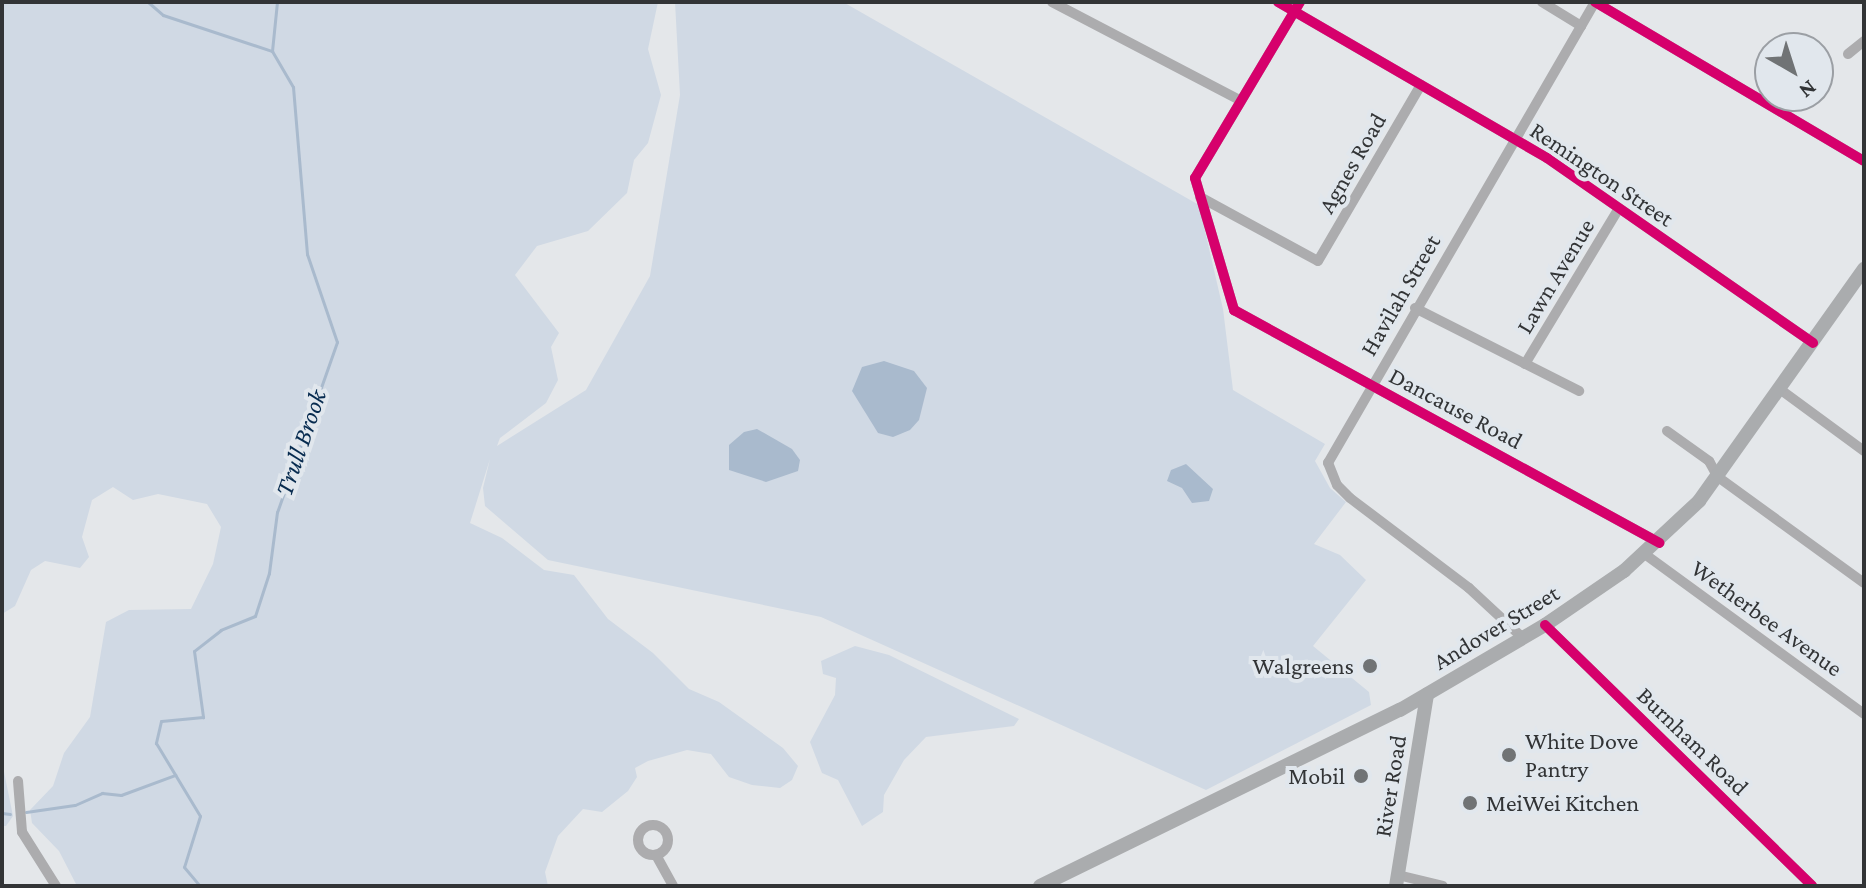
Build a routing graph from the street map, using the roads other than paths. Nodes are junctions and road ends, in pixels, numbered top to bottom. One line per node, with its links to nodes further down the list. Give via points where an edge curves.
1 (1052, 2): 10 (street)
2 (1278, 2): 5 (street, Remington Street)
3 (1542, 2): 6 (street)
4 (1595, 2): 6 (street, Havilah Street); 12 (street)
5 (1297, 7): 9 (street, Remington Street); 10 (street)
6 (1581, 26): 11 (street, Havilah Street)
7 (1864, 41): 8 (street)
8 (1848, 54)
9 (1421, 85): 11 (street, Remington Street); 13 (street, Agnes Road, via 1318,261)
10 (1241, 101): 13 (street, via 1195,178)
11 (1514, 139): 14 (street, Remington Street); 16 (street, Havilah Street)
12 (1864, 161)
13 (1200, 197): 19 (street, Dancause Road, via 1234,310)
14 (1619, 208): 17 (street, Remington Street); 18 (street, Lawn Avenue)
15 (1864, 269): 17 (main road, Andover Street)
16 (1415, 308): 18 (street); 19 (street, Havilah Street)
17 (1813, 343): 20 (main road, Andover Street)
18 (1525, 364): 21 (street)
19 (1372, 386): 25 (street, Dancause Road); 29 (street, Havilah Street, via 1329,458 1337,485 1469,588)
20 (1781, 390): 23 (street); 24 (main road, Andover Street)
21 (1579, 391)
22 (1667, 431): 24 (street, via 1709,461)
23 (1864, 451)
24 (1718, 477): 25 (main road, Andover Street); 27 (street)
25 (1659, 543): 26 (main road, Andover Street)
26 (1646, 555): 28 (main road, Andover Street); 31 (street, Wetherbee Avenue)
27 (1864, 583)
28 (1545, 625): 29 (main road, Andover Street); 39 (street, Burnham Road)
29 (1523, 638): 30 (main road, Andover Street)
30 (1427, 694): 34 (main road, River Road); 37 (main road, Andover Street)
31 (1864, 714)
32 (18, 781): 35 (street, via 22,832)
33 (656, 855): 36 (street)
34 (1397, 881): 38 (street)
35 (56, 886)
36 (673, 886)
37 (1040, 886)
38 (1443, 886)
39 (1812, 886)

